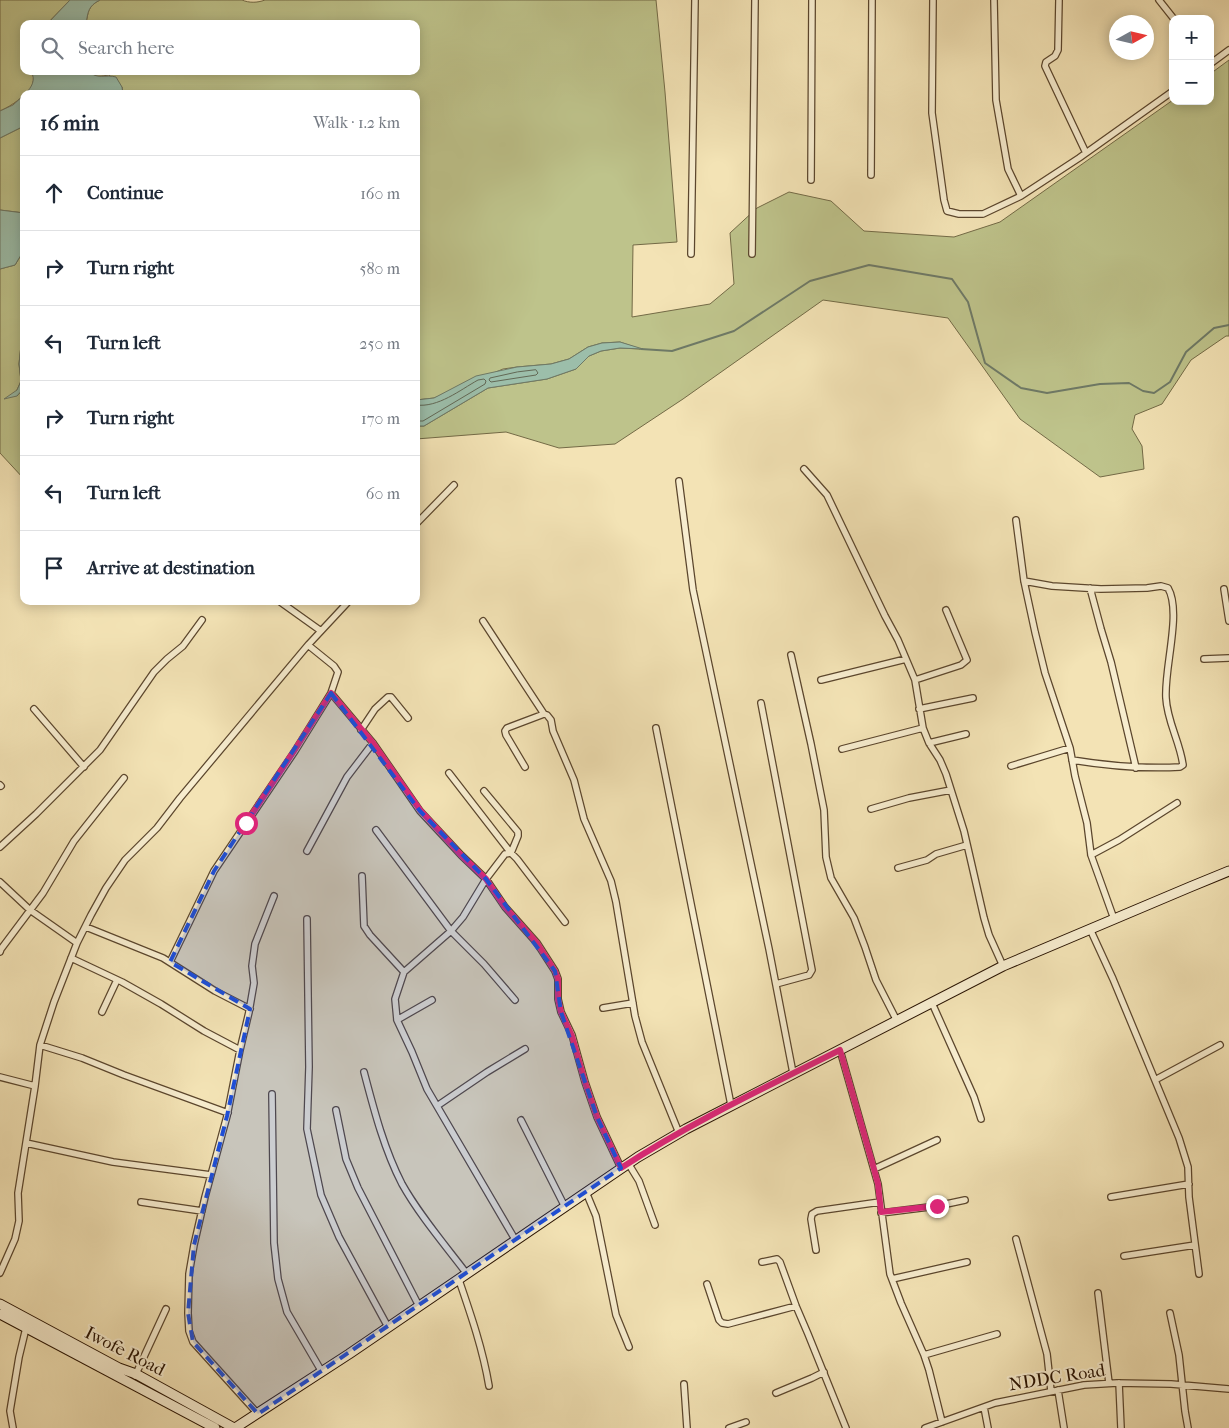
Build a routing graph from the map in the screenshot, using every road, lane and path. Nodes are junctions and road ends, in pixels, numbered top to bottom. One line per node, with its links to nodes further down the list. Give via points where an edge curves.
1 (694, 0): 17 (street)
2 (755, 0): 18 (street)
3 (812, 0): 15 (street)
4 (872, 0): 14 (street)
5 (933, 0): 16 (street, via 932,113 947,210 959,214 983,214)
6 (994, 0): 16 (street, via 996,100 1008,169)
7 (1058, 0): 13 (street, via 1058,50 1045,66)
8 (1159, 0): 9 (street)
9 (1171, 15)
10 (1229, 50): 11 (street)
11 (1214, 61)
12 (1169, 94): 13 (street)
13 (1086, 153): 16 (street)
14 (871, 175)
15 (811, 180)
16 (1021, 196)
17 (691, 254)
18 (752, 254)
19 (804, 469): 37 (street, via 827,495)
20 (679, 481): 93 (street, via 693,590)
21 (454, 485): 22 (street)
22 (420, 520)
23 (1016, 520): 24 (street)
24 (1024, 581): 25 (street); 54 (street, via 1045,673)
25 (1090, 588): 60 (street); 60 (street, via 1160,586 1168,588 1172,595 1166,699 1183,765)
26 (1224, 589): 32 (street)
27 (285, 605): 33 (street)
28 (345, 605): 33 (street)
29 (946, 610): 40 (street, via 967,660 961,665)
30 (202, 620): 58 (street, via 183,646 154,672 100,750)
31 (483, 621): 46 (street)
32 (1229, 621)
33 (321, 631): 34 (street)
34 (308, 645): 41 (street, via 338,672); 83 (street, via 157,828 125,860)
35 (791, 655): 102 (street, via 824,810 826,857 831,878 854,918 876,980)
36 (1229, 658): 38 (street)
37 (906, 659): 39 (street); 40 (street)
38 (1204, 659)
39 (821, 680)
40 (915, 680): 44 (street)
41 (331, 693): 50 (street); 89 (street, via 214,871)
42 (973, 698): 44 (street)
43 (761, 704): 93 (street, via 812,970 808,975)
44 (919, 708): 49 (street)
45 (34, 709): 58 (street)
46 (544, 714): 59 (street, via 505,731); 96 (street, via 551,720 574,780 584,820 611,881)
47 (408, 718): 50 (street, via 388,697 375,709)
48 (656, 728): 114 (street)
49 (924, 728): 53 (street); 55 (street)
50 (362, 730): 52 (street)
51 (966, 734): 53 (street)
52 (373, 743): 70 (street, via 347,777); 76 (street, via 420,810)
53 (929, 743): 63 (street, via 940,760)
54 (1070, 748): 56 (street); 57 (street)
55 (842, 749)
56 (1072, 760): 60 (street); 72 (street)
57 (1011, 766)
58 (84, 767): 69 (street)
59 (525, 767)
60 (1136, 768)
61 (449, 773): 71 (street)
62 (124, 778): 79 (street, via 74,841)
63 (951, 790): 66 (street); 68 (street)
64 (484, 791): 71 (street, via 518,832)
65 (1177, 803): 72 (street)
66 (871, 808)
67 (376, 830): 85 (street)
68 (967, 845): 73 (street); 90 (street, via 989,935)
69 (0, 847)
70 (307, 851)
71 (511, 852): 76 (street, via 505,854); 82 (street)
72 (1091, 855): 80 (street)
73 (898, 868)
74 (1229, 871): 80 (street)
75 (362, 876): 91 (street, via 364,926)
76 (486, 879): 85 (street); 123 (street, via 555,971 561,1012 572,1036 597,1117)
77 (0, 882): 79 (street)
78 (274, 896): 99 (street, via 254,944)
79 (30, 910): 86 (street); 87 (street)
80 (1114, 918): 84 (street)
81 (307, 919): 156 (street, via 307,1130 321,1194 339,1237)
82 (565, 922)
83 (86, 927): 86 (street); 89 (street)
84 (1090, 929): 90 (street); 111 (street)
85 (451, 931): 91 (street); 95 (street)
86 (77, 943): 88 (street)
87 (0, 952)
88 (72, 958): 92 (street); 103 (street)
89 (170, 962): 99 (street)
90 (1003, 966): 97 (street)
91 (404, 972): 101 (street, via 395,999)
92 (117, 980): 100 (street); 106 (street)
93 (776, 984): 109 (street)
94 (432, 1000): 101 (street)
95 (514, 1000)
96 (633, 1004): 98 (street); 120 (street, via 642,1042)
97 (932, 1004): 102 (street); 118 (street)
98 (603, 1008)
99 (250, 1009): 106 (street)
100 (102, 1012)
101 (398, 1020): 115 (street)
102 (897, 1021): 107 (street)
103 (40, 1045): 112 (street); 117 (street)
104 (1220, 1045): 111 (street)
105 (525, 1049): 115 (street)
106 (240, 1050): 117 (street)
107 (840, 1050): 109 (street); 124 (street)
108 (364, 1072): 144 (street, via 377,1121 402,1184 429,1226)
109 (793, 1073): 114 (street)
110 (0, 1076): 112 (street)
111 (1155, 1080): 126 (street, via 1179,1138 1188,1167)
112 (35, 1086): 122 (street)
113 (272, 1094): 161 (street, via 274,1242 278,1279 287,1312)
114 (731, 1105): 120 (street)
115 (437, 1106): 137 (street)
116 (336, 1110): 151 (street, via 346,1159 358,1188)
117 (228, 1112): 125 (street)
118 (981, 1119)
119 (521, 1120): 132 (street)
120 (679, 1133): 123 (street)
121 (937, 1140): 124 (street)
122 (26, 1143): 125 (street, via 113,1162); 143 (street, via 18,1193 16,1239)
123 (625, 1166): 127 (street); 135 (street, via 639,1181)
124 (874, 1169): 131 (street)
125 (211, 1175): 133 (street)
126 (1189, 1184): 128 (street); 138 (street)
127 (586, 1192): 132 (street); 159 (street, via 596,1216 616,1315)
128 (1111, 1197)
129 (965, 1200): 134 (street)
130 (141, 1202): 133 (street)
131 (880, 1202): 134 (street); 139 (street, via 812,1214)
132 (565, 1207): 137 (street)
133 (202, 1211): 174 (street, via 190,1274 189,1331 194,1342)
134 (881, 1212): 146 (street)
135 (654, 1225)
136 (1016, 1239): 171 (street)
137 (516, 1241): 144 (street)
138 (1195, 1245): 140 (street); 145 (street)
139 (816, 1250)
140 (1124, 1256)
141 (762, 1262): 152 (street, via 777,1258)
142 (967, 1262): 146 (street)
143 (0, 1273)
144 (467, 1274): 147 (street)
145 (1199, 1274)
146 (892, 1279): 160 (street)
147 (458, 1280): 151 (street); 169 (street, via 474,1325)
148 (707, 1284): 152 (street, via 722,1323)
149 (1098, 1293): 164 (street)
150 (0, 1304): 163 (street, Iwofe Road)
151 (420, 1306): 156 (street)
152 (796, 1306): 162 (street)
153 (166, 1309): 163 (street)
154 (1170, 1313): 168 (street)
155 (0, 1314): 157 (street, Iwofe Road)
156 (388, 1327): 161 (street)
157 (26, 1328): 166 (street, Iwofe Road); 177 (street, via 10,1411)
158 (997, 1334): 160 (street)
159 (630, 1347)
160 (924, 1355): 176 (street)
161 (322, 1372): 174 (street)
162 (824, 1372): 172 (street); 182 (street)
163 (136, 1374): 166 (street); 179 (street, Iwofe Road)
164 (1109, 1383): 165 (street, NDDC Road); 171 (street, NDDC Road)
165 (1119, 1383): 168 (street, NDDC Road); 186 (street)
166 (130, 1384): 178 (street, Iwofe Road)
167 (684, 1384): 180 (street)
168 (1182, 1385): 170 (street, NDDC Road); 187 (street)
169 (489, 1386)
170 (1229, 1389)
171 (1054, 1390): 173 (street, NDDC Road); 185 (street)
172 (776, 1393)
173 (984, 1407): 176 (street, NDDC Road); 184 (street)
174 (258, 1414): 179 (street)
175 (746, 1422): 181 (street)
176 (942, 1422): 183 (street, NDDC Road)
177 (13, 1428)
178 (215, 1428)
179 (234, 1428)
180 (687, 1428)
181 (729, 1428)
182 (846, 1428)
183 (925, 1428)
184 (988, 1428)
185 (1064, 1428)
186 (1121, 1428)
187 (1188, 1428)

